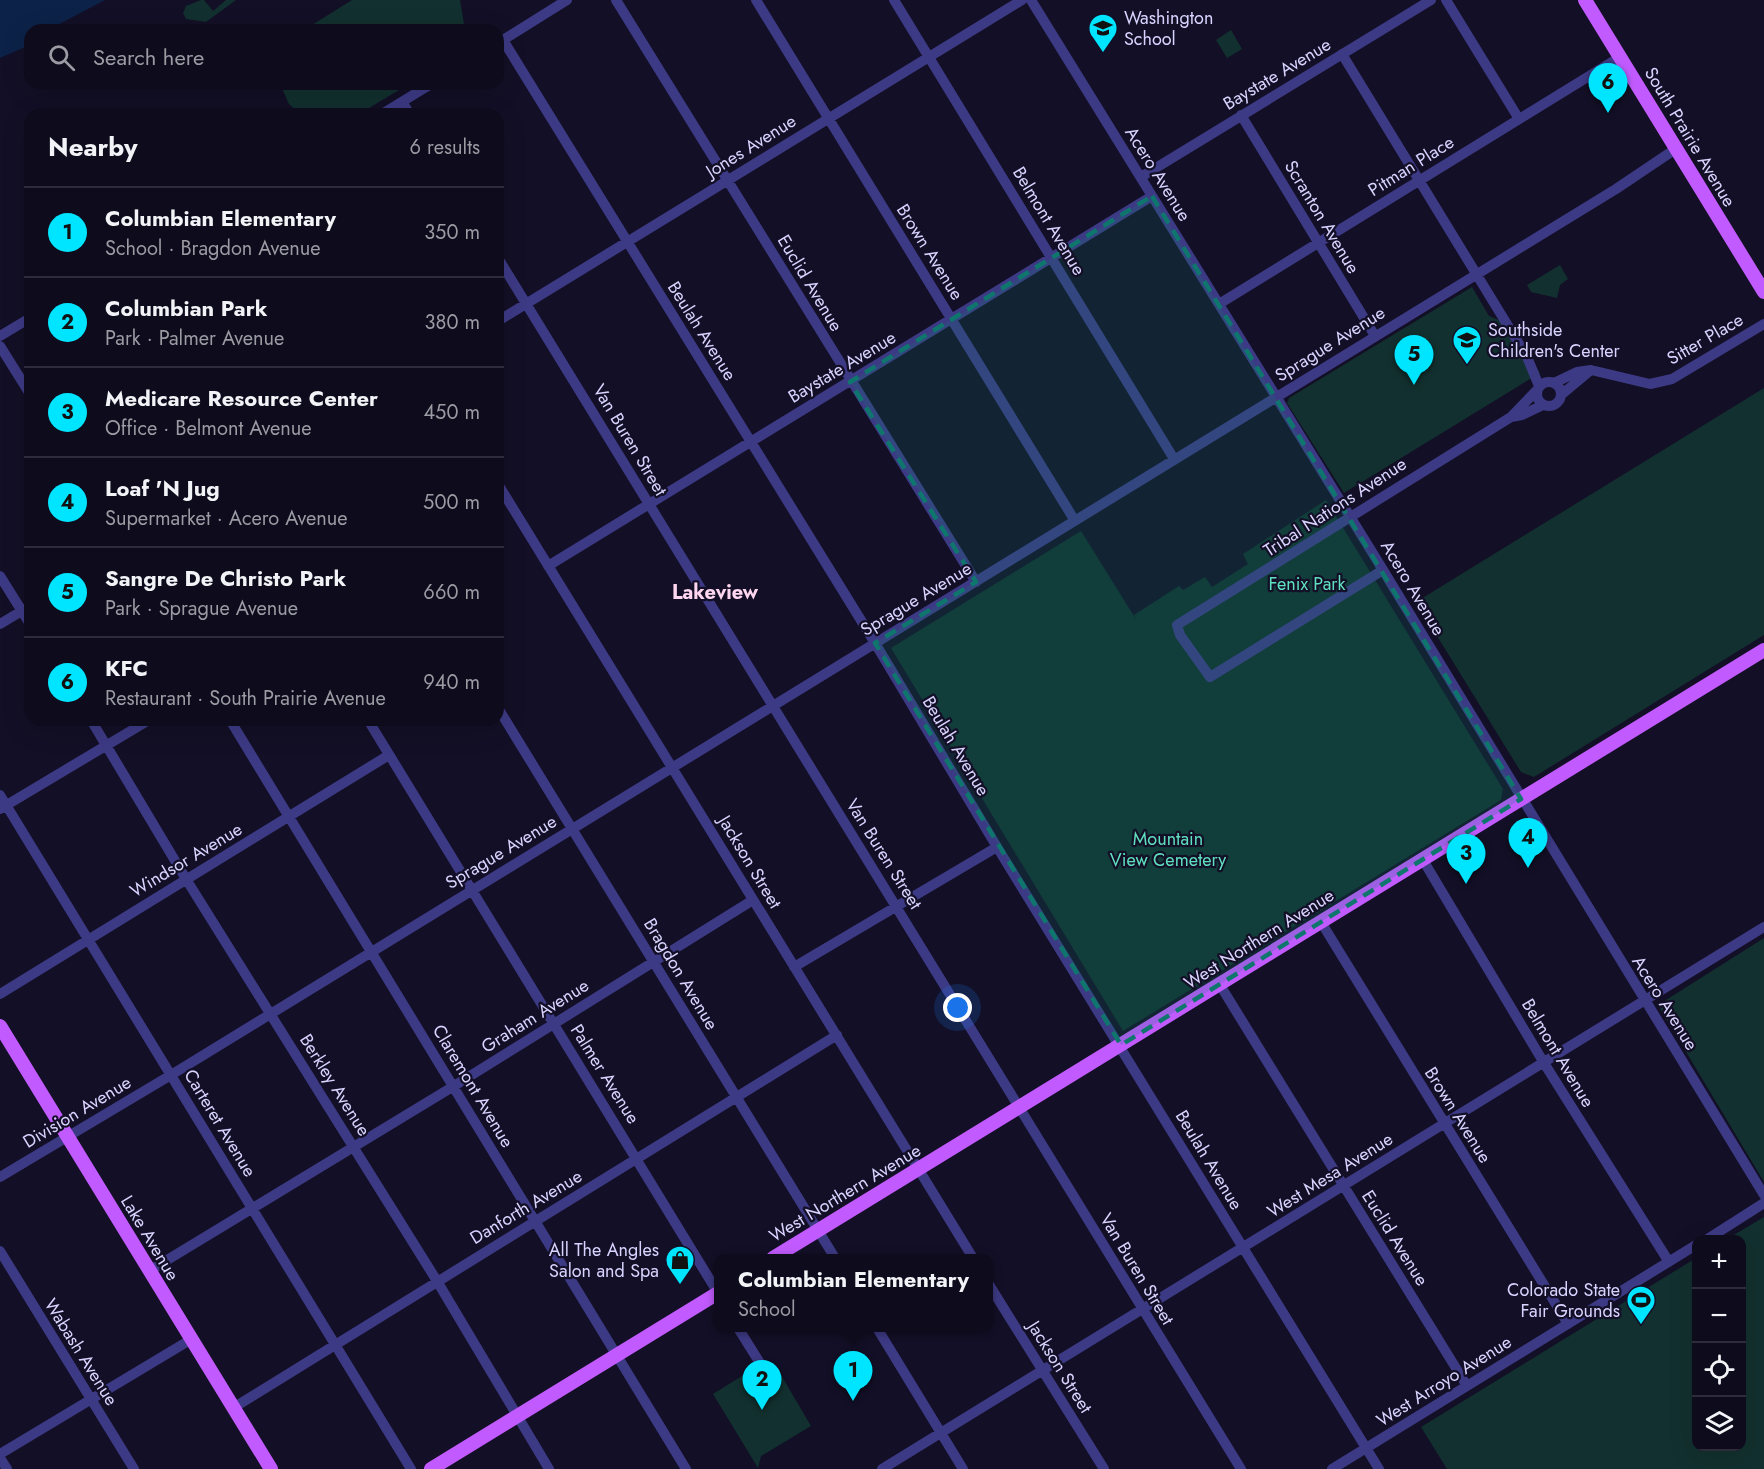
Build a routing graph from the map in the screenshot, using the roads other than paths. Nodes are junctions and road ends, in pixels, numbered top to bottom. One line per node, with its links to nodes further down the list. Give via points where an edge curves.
1 (567, 0): 10 (street)
2 (616, 0): 24 (street, Euclid Avenue)
3 (756, 0): 20 (street, Brown Avenue)
4 (894, 0): 13 (street, Belmont Avenue)
5 (1022, 0): 13 (street, Jones Avenue)
6 (1031, 0): 23 (street, Acero Avenue)
7 (1431, 0): 12 (street, Baystate Avenue)
8 (1446, 0): 21 (street)
9 (1585, 0): 14 (main road, South Prairie Avenue)
10 (504, 39)
11 (504, 47): 27 (street, Beulah Avenue)
12 (1342, 54): 19 (street, Baystate Avenue); 25 (street)
13 (928, 56): 20 (street, Jones Avenue); 29 (street, Belmont Avenue)
14 (1620, 57): 21 (street, Pitman Place); 22 (main road, South Prairie Avenue)
15 (421, 90): 16 (street)
16 (402, 102): 17 (street); 18 (street)
17 (392, 108)
18 (406, 108)
19 (1240, 115): 23 (street, Baystate Avenue); 28 (street, Scranton Avenue)
20 (828, 118): 24 (street, Jones Avenue); 36 (street, Brown Avenue)
21 (1519, 119): 25 (street, Pitman Place)
22 (1677, 148): 31 (street, Sprague Avenue); 32 (main road, South Prairie Avenue)
23 (1141, 177): 26 (street, Acero Avenue)
24 (728, 180): 27 (street, Jones Avenue); 43 (street, Euclid Avenue)
25 (1419, 180): 28 (street, Pitman Place); 31 (street)
26 (1152, 196): 29 (street, Baystate Avenue); 34 (street, Acero Avenue)
27 (627, 242): 33 (street, Jones Avenue); 50 (street, Beulah Avenue)
28 (1318, 243): 34 (street, Pitman Place); 40 (street, Scranton Avenue)
29 (1052, 257): 36 (street, Baystate Avenue); 51 (street, Belmont Avenue)
30 (504, 267): 33 (street, Van Buren Street)
31 (1476, 274): 40 (street, Sprague Avenue); 45 (street)
32 (1764, 292)
33 (527, 303): 35 (street, Jones Avenue); 53 (street, Van Buren Street)
34 (1219, 304): 47 (street, Acero Avenue)
35 (504, 317)
36 (951, 318): 43 (street, Baystate Avenue); 55 (street, Brown Avenue)
37 (24, 322): 39 (street)
38 (1764, 324): 42 (street, Sitter Place, via 1672,379 1650,384)
39 (0, 336)
40 (1375, 336): 47 (street, Sprague Avenue)
41 (0, 346): 44 (street)
42 (1591, 370): 45 (street); 46 (street)
43 (850, 382): 50 (street, Baystate Avenue); 59 (street, Euclid Avenue)
44 (24, 384)
45 (1545, 385): 46 (street, via 1559,387); 48 (street, via 1537,397); 49 (street)
46 (1561, 395): 48 (street, via 1555,405)
47 (1276, 397): 51 (street, Sprague Avenue); 54 (street, Acero Avenue)
48 (1543, 405): 49 (street)
49 (1511, 417): 54 (street, Tribal Nations Avenue)
50 (751, 441): 53 (street, Baystate Avenue); 63 (street, Beulah Avenue)
51 (1174, 459): 55 (street, Sprague Avenue)
52 (504, 494): 56 (street, Jackson Street)
53 (650, 504): 56 (street, Baystate Avenue); 65 (street, Van Buren Street)
54 (1349, 516): 57 (street, Acero Avenue); 57 (street, Tribal Nations Avenue, via 1276,566 1177,625 1180,635 1210,677)
55 (1075, 520): 59 (street, Sprague Avenue)
56 (548, 566): 73 (street, Jackson Street)
57 (1383, 570): 75 (street, Acero Avenue)
58 (0, 576): 60 (street)
59 (976, 582): 63 (street, Sprague Avenue)
60 (24, 606)
61 (24, 609): 62 (street)
62 (0, 624)
63 (875, 643): 65 (street, Sprague Avenue); 79 (street, Beulah Avenue)
64 (1764, 650): 75 (main road, West Northern Avenue)
65 (772, 705): 73 (street, Sprague Avenue); 84 (street, Van Buren Street)
66 (504, 718): 78 (street, Bragdon Avenue)
67 (95, 726): 71 (street, Berkley Avenue)
68 (139, 726): 71 (street)
69 (234, 726): 77 (street, Claremont Avenue)
70 (372, 726): 72 (street, Palmer Avenue)
71 (107, 746): 76 (street); 81 (street, Berkley Avenue)
72 (389, 755): 77 (street, Windsor Avenue); 82 (street, Palmer Avenue)
73 (674, 766): 78 (street, Sprague Avenue); 83 (street, Jackson Street)
74 (0, 795): 76 (street, Carteret Avenue)
75 (1521, 799): 80 (main road, West Northern Avenue); 93 (street, Acero Avenue)
76 (3, 807): 87 (street, Carteret Avenue)
77 (290, 817): 81 (street, Windsor Avenue); 88 (street, Claremont Avenue)
78 (572, 828): 82 (street, Sprague Avenue); 89 (street, Bragdon Avenue)
79 (997, 847): 84 (street); 98 (street, Beulah Avenue)
80 (1422, 860): 85 (main road, West Northern Avenue); 99 (street, Belmont Avenue)
81 (186, 879): 87 (street, Windsor Avenue); 94 (street, Berkley Avenue)
82 (472, 889): 88 (street, Sprague Avenue); 95 (street, Palmer Avenue)
83 (753, 900): 89 (street, Graham Avenue); 90 (street, Jackson Street)
84 (898, 906): 90 (street); 103 (street, Van Buren Street)
85 (1321, 922): 91 (main road, West Northern Avenue); 104 (street, Brown Avenue)
86 (1764, 927): 93 (street, West Mesa Avenue)
87 (87, 939): 92 (street, Windsor Avenue); 100 (street, Carteret Avenue)
88 (370, 952): 94 (street, Sprague Avenue); 101 (street, Claremont Avenue)
89 (655, 962): 95 (street, Graham Avenue); 102 (street, Bragdon Avenue)
90 (794, 967): 97 (street, Jackson Street)
91 (1221, 985): 98 (main road, West Northern Avenue); 110 (street, Euclid Avenue)
92 (0, 994)
93 (1644, 1001): 99 (street, West Mesa Avenue); 111 (street, Acero Avenue)
94 (271, 1013): 100 (street, Sprague Avenue); 106 (street, Berkley Avenue)
95 (554, 1024): 101 (street, Graham Avenue); 107 (street, Palmer Avenue)
96 (0, 1026): 105 (main road, Lake Avenue)
97 (837, 1035): 102 (street, Danforth Avenue); 108 (street, Jackson Street)
98 (1121, 1045): 103 (main road, West Northern Avenue); 117 (street, Beulah Avenue)
99 (1544, 1063): 104 (street, West Mesa Avenue); 123 (street, Belmont Avenue)
100 (171, 1075): 105 (street, Division Avenue); 113 (street, Carteret Avenue)
101 (454, 1086): 106 (street, Graham Avenue); 114 (street, Claremont Avenue)
102 (738, 1098): 107 (street, Danforth Avenue); 115 (street, Bragdon Avenue)
103 (1020, 1107): 108 (main road, West Northern Avenue); 129 (street, Van Buren Street)
104 (1444, 1124): 110 (street, West Mesa Avenue); 130 (street, Brown Avenue)
105 (68, 1138): 109 (street, Division Avenue); 124 (main road, Lake Avenue)
106 (353, 1146): 113 (street, Graham Avenue); 125 (street, Berkley Avenue)
107 (638, 1160): 114 (street, Danforth Avenue); 126 (street, Palmer Avenue)
108 (918, 1170): 115 (main road, West Northern Avenue); 122 (street, Jackson Street)
109 (0, 1177)
110 (1344, 1186): 117 (street, West Mesa Avenue); 138 (street, Euclid Avenue)
111 (1764, 1195)
112 (1764, 1203): 116 (street)
113 (252, 1209): 124 (street, Graham Avenue); 134 (street, Carteret Avenue)
114 (535, 1220): 125 (street, Danforth Avenue); 135 (street, Claremont Avenue)
115 (818, 1231): 120 (main road, West Northern Avenue); 121 (street, Bragdon Avenue)
116 (1712, 1235)
117 (1243, 1247): 129 (street, West Mesa Avenue); 143 (street, Beulah Avenue)
118 (1692, 1248): 123 (street, West Arroyo Avenue)
119 (0, 1251): 139 (street, Wabash Avenue)
120 (780, 1254)
121 (832, 1254)
122 (970, 1254)
123 (1669, 1262): 130 (street, West Arroyo Avenue)
124 (149, 1271): 133 (main road, Lake Avenue)
125 (437, 1281): 134 (street, Danforth Avenue); 141 (street, Berkley Avenue)
126 (714, 1286)
127 (993, 1291): 136 (street, Jackson Street)
128 (714, 1295): 135 (main road)
129 (1142, 1309): 136 (street, West Mesa Avenue); 155 (street, Van Buren Street)
130 (1568, 1324): 138 (street, West Arroyo Avenue)
131 (741, 1332): 137 (street, via 765,1371)
132 (879, 1332): 142 (street)
133 (190, 1340): 139 (street); 140 (main road, Lake Avenue)
134 (335, 1344): 140 (street, Danforth Avenue); 148 (street, Carteret Avenue)
135 (617, 1355): 141 (main road); 151 (street, Claremont Avenue)
136 (1042, 1371): 142 (street, West Mesa Avenue); 154 (street, Jackson Street)
137 (762, 1384)
138 (1467, 1386): 143 (street, West Arroyo Avenue)
139 (91, 1400): 144 (street); 146 (street, Wabash Avenue)
140 (233, 1408): 147 (main road, Lake Avenue)
141 (516, 1417): 149 (main road); 150 (street, Berkley Avenue)
142 (941, 1433): 152 (street, West Mesa Avenue); 153 (street)
143 (1366, 1448): 156 (street, West Arroyo Avenue); 157 (street, Beulah Avenue)
144 (0, 1456): 145 (street)
145 (7, 1469)
146 (134, 1469)
147 (271, 1469)
148 (411, 1469)
149 (431, 1469)
150 (549, 1469)
151 (686, 1469)
152 (882, 1469)
153 (963, 1469)
154 (1104, 1469)
155 (1240, 1469)
156 (1332, 1469)
157 (1379, 1469)

